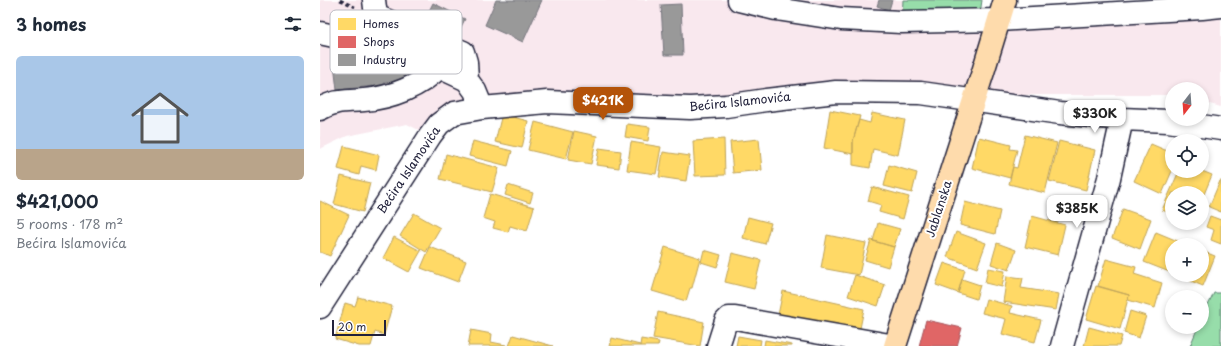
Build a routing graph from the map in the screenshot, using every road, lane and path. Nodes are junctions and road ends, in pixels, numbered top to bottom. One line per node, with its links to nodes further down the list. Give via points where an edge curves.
1 (374, 0): 4 (street)
2 (739, 0): 5 (street, via 776,9 841,19 901,22)
3 (1221, 6): 5 (street)
4 (375, 10)
5 (1002, 10): 12 (main road, Jablanska)
6 (320, 33): 7 (street)
7 (330, 35)
8 (462, 52): 11 (street, via 466,62)
9 (433, 74): 14 (street, via 389,96 365,100 340,100)
10 (454, 74): 11 (street)
11 (467, 80): 13 (street)
12 (974, 101): 13 (street, Bećira Islamovića, via 921,93 836,92 690,108 547,102); 15 (street, Bećira Islamovića); 19 (main road, Jablanska)
13 (482, 108): 17 (street, Bećira Islamovića, via 454,113 439,124)
14 (320, 109)
15 (1122, 119): 16 (street, Bećira Islamovića, via 1168,121); 20 (street, via 1109,178)
16 (1221, 129)
17 (320, 307)
18 (718, 346): 19 (street, via 726,321 735,318)
19 (895, 346)
20 (1062, 346)

